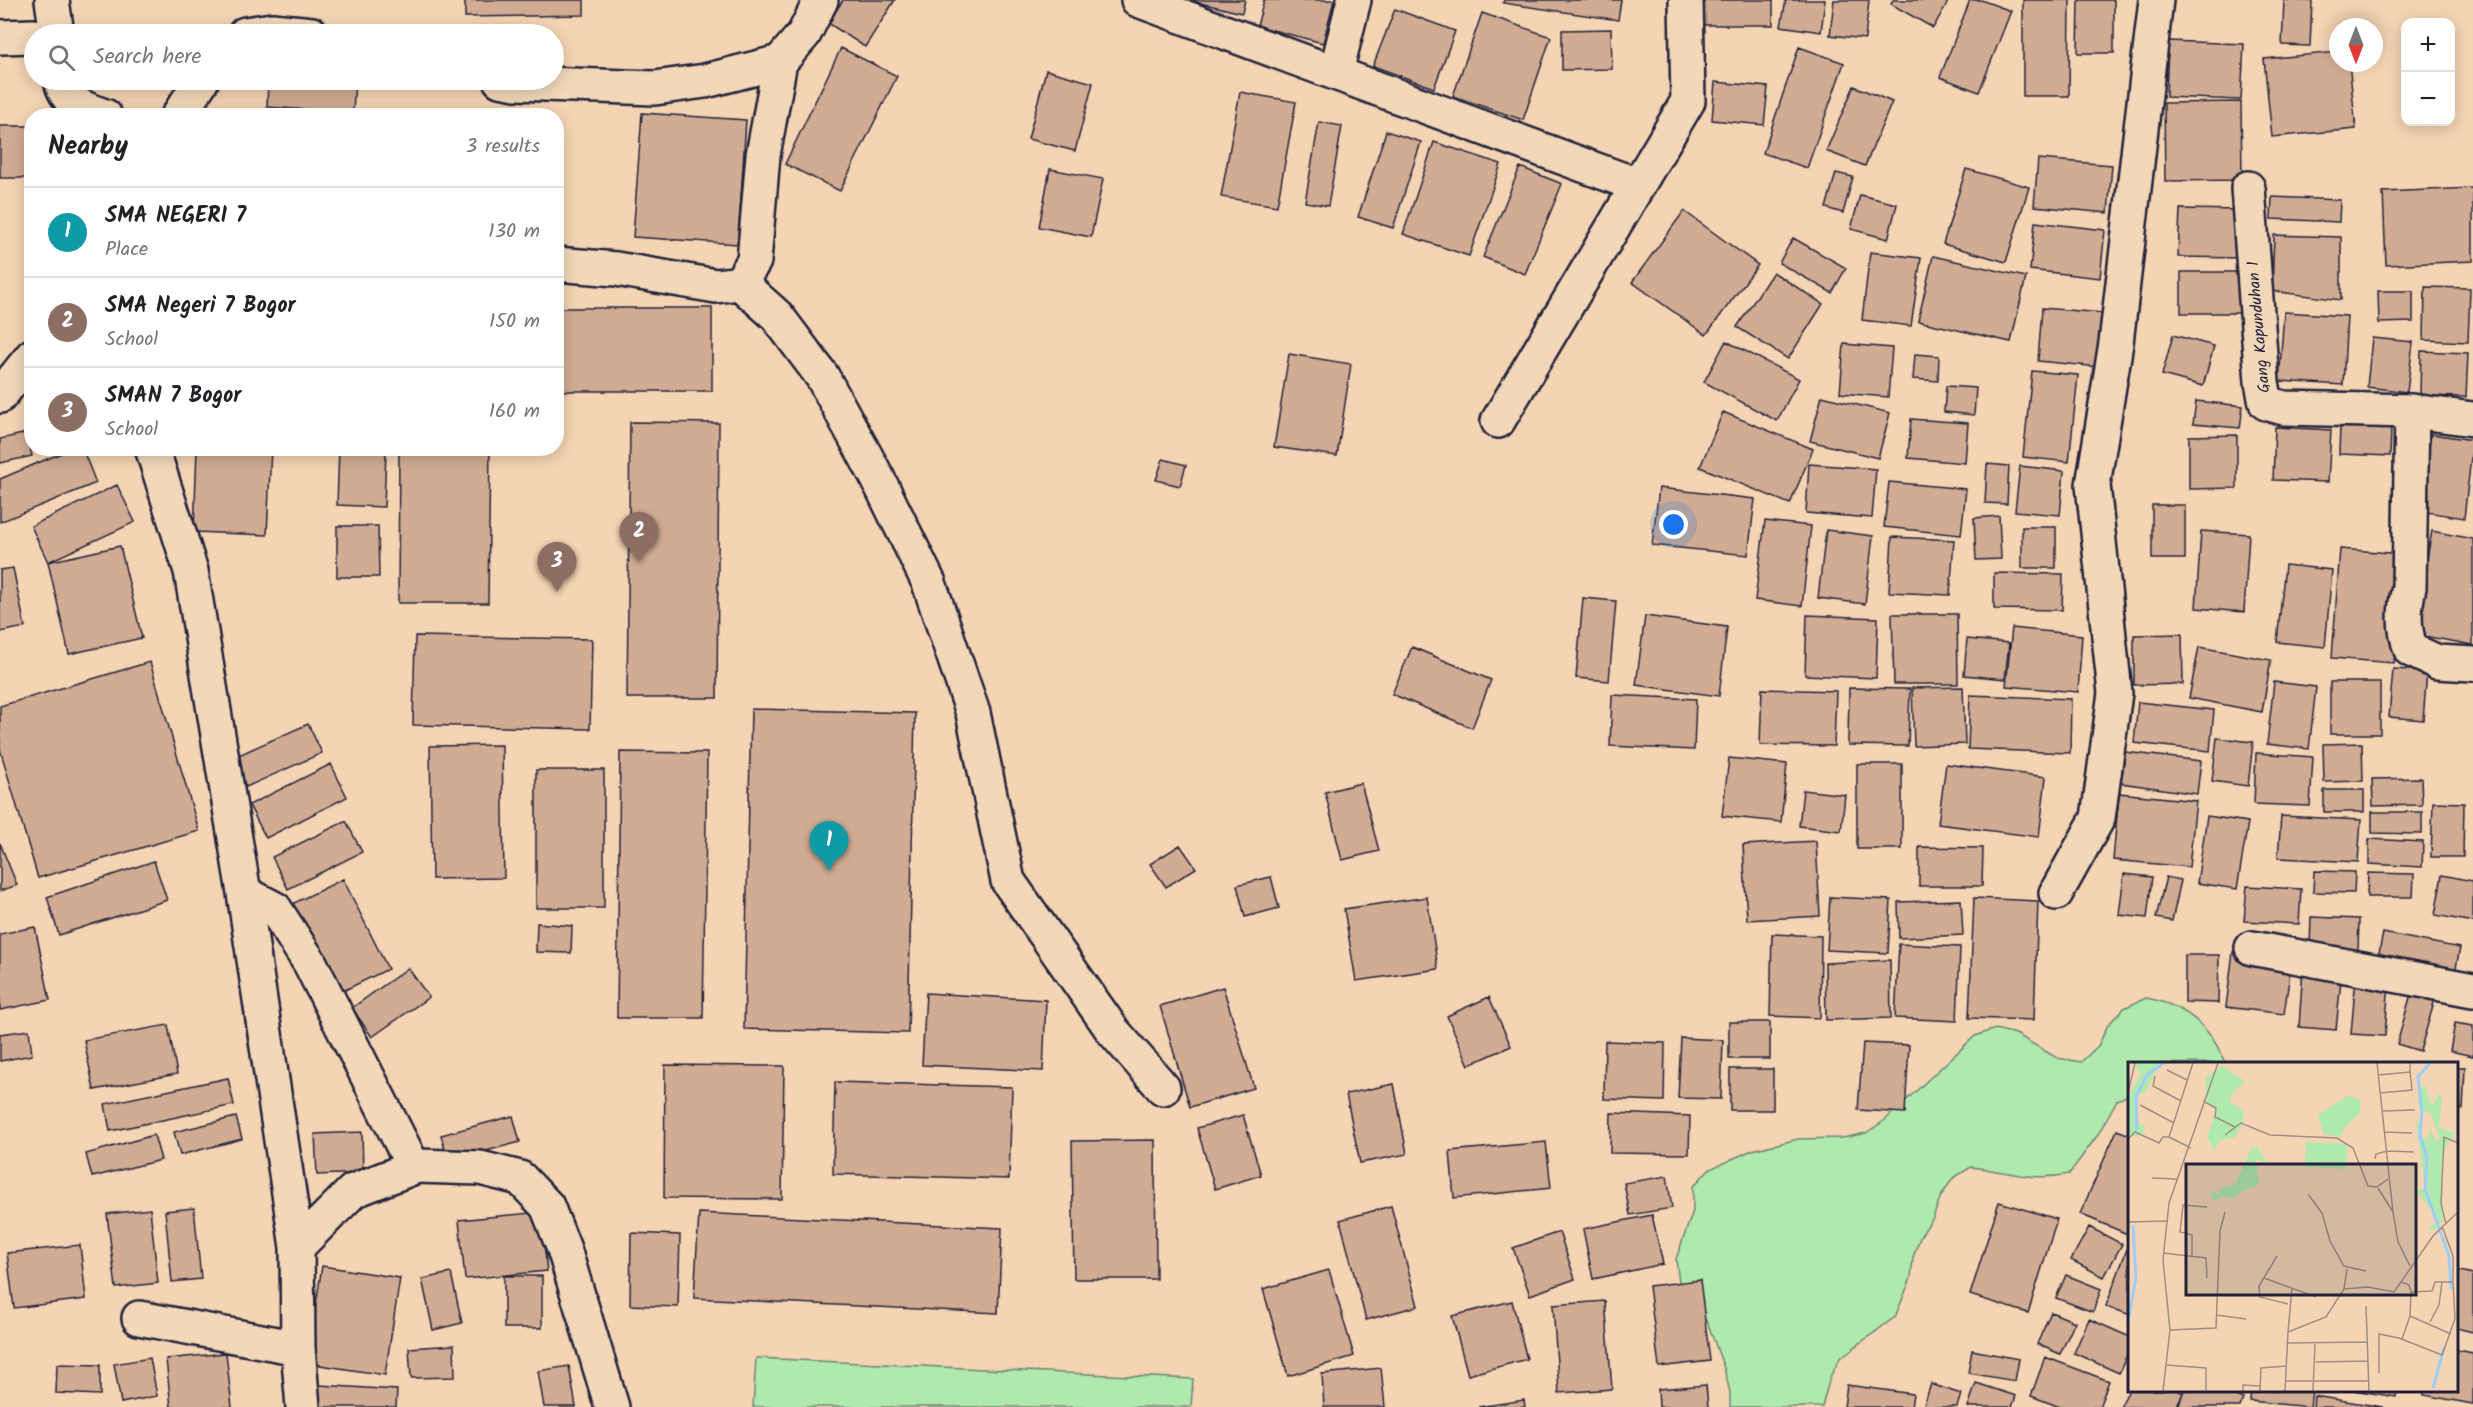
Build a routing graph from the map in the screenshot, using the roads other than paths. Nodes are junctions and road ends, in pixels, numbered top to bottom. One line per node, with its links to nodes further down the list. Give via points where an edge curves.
1 (52, 0): 7 (street)
2 (821, 0): 10 (street, via 804,34)
3 (1138, 0): 11 (street)
4 (1354, 0): 11 (street)
5 (1686, 0): 17 (street, via 1688,101)
6 (2156, 0): 29 (street, via 2116,343 2093,485 2115,693 2098,818)
7 (56, 24)
8 (24, 36): 9 (street)
9 (0, 37)
10 (780, 62): 12 (street, via 705,81 655,88); 20 (street, via 763,154 754,261)
11 (1336, 72): 17 (street)
12 (564, 85)
13 (63, 90): 15 (street, via 74,105)
14 (195, 90): 16 (street)
15 (82, 108)
16 (183, 108)
17 (1637, 185): 25 (street)
18 (2247, 188): 23 (street, Gang Kapunduhan 1, via 2266,403 2284,408)
19 (564, 265): 20 (street, via 716,286)
20 (740, 283): 32 (street, via 777,316 822,376 928,583 973,713 1008,881 1113,1031)
21 (24, 366): 22 (street)
22 (0, 396)
23 (2412, 411): 24 (street, Gang Kapunduhan 1); 27 (street, via 2406,636 2411,650 2437,662)
24 (2473, 419)
25 (1498, 421)
26 (155, 456): 28 (street, via 191,571)
27 (2473, 664)
28 (244, 893): 33 (street, via 274,909 310,963); 34 (street)
29 (2056, 893)
30 (2252, 948): 31 (street)
31 (2473, 990)
32 (1163, 1088)
33 (407, 1154)
34 (297, 1247): 36 (street); 38 (street, via 353,1191 417,1166 480,1168 520,1178 546,1206 564,1249)
35 (139, 1318): 36 (street)
36 (298, 1348): 37 (street)
37 (303, 1407)
38 (612, 1407)

